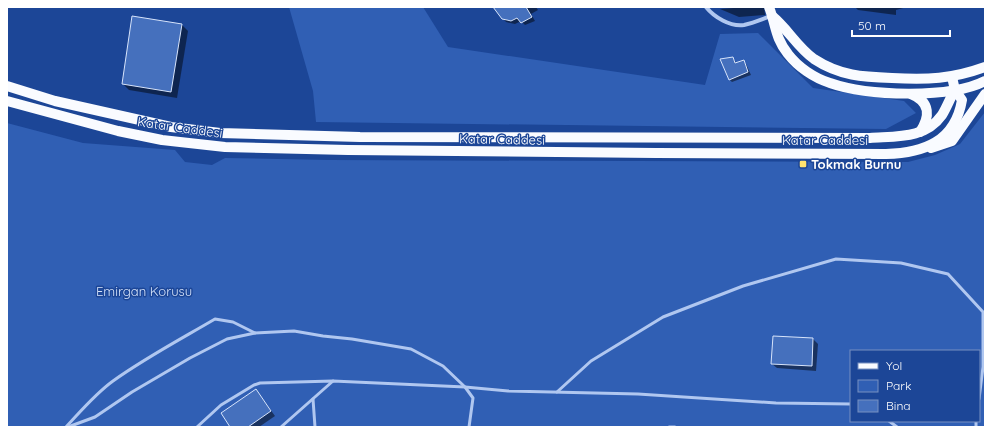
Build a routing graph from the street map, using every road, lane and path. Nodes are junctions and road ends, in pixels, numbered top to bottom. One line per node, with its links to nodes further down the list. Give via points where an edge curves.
1 (706, 7): 2 (street, via 727,22 744,25)
2 (770, 11): 4 (main road, via 802,50 840,72 852,76 871,77); 8 (main road, via 778,41 788,55 814,76 846,88)
3 (985, 67): 4 (main road)
4 (952, 77): 7 (main road)
5 (985, 81): 7 (main road)
6 (7, 86): 11 (main road, Katar Caddesi, via 55,101 171,127 234,133 360,138 714,139 870,138)
7 (955, 90): 8 (main road); 11 (main road, Katar Caddesi, via 933,125); 12 (main road, Katar Caddesi, via 962,100 956,120 931,146)
8 (908, 93): 11 (main road, via 919,99 927,110 926,120)
9 (985, 94): 12 (main road, via 952,141)
10 (7, 101): 12 (main road, Katar Caddesi, via 118,131 162,140 225,147 886,154)
11 (920, 132)
12 (919, 150)
13 (255, 334): 15 (lane, via 294,331 411,349 443,366); 20 (lane, via 227,339 132,392 95,417); 20 (lane, via 233,322 216,319 159,351 112,382 90,401)
14 (333, 381): 15 (lane); 18 (lane); 21 (lane, via 254,384 221,405)
15 (464, 387): 17 (lane); 24 (lane, via 472,398)
16 (980, 391): 17 (lane, via 983,368 983,312 948,274 901,262 836,259 743,286 663,317 591,361)
17 (557, 392): 19 (lane, via 638,394 776,403)
18 (313, 399): 22 (lane); 23 (lane)
19 (850, 404)
20 (67, 427)
21 (198, 427)
22 (281, 427)
23 (315, 427)
24 (468, 427)
25 (669, 427): 26 (lane)
26 (675, 427)

